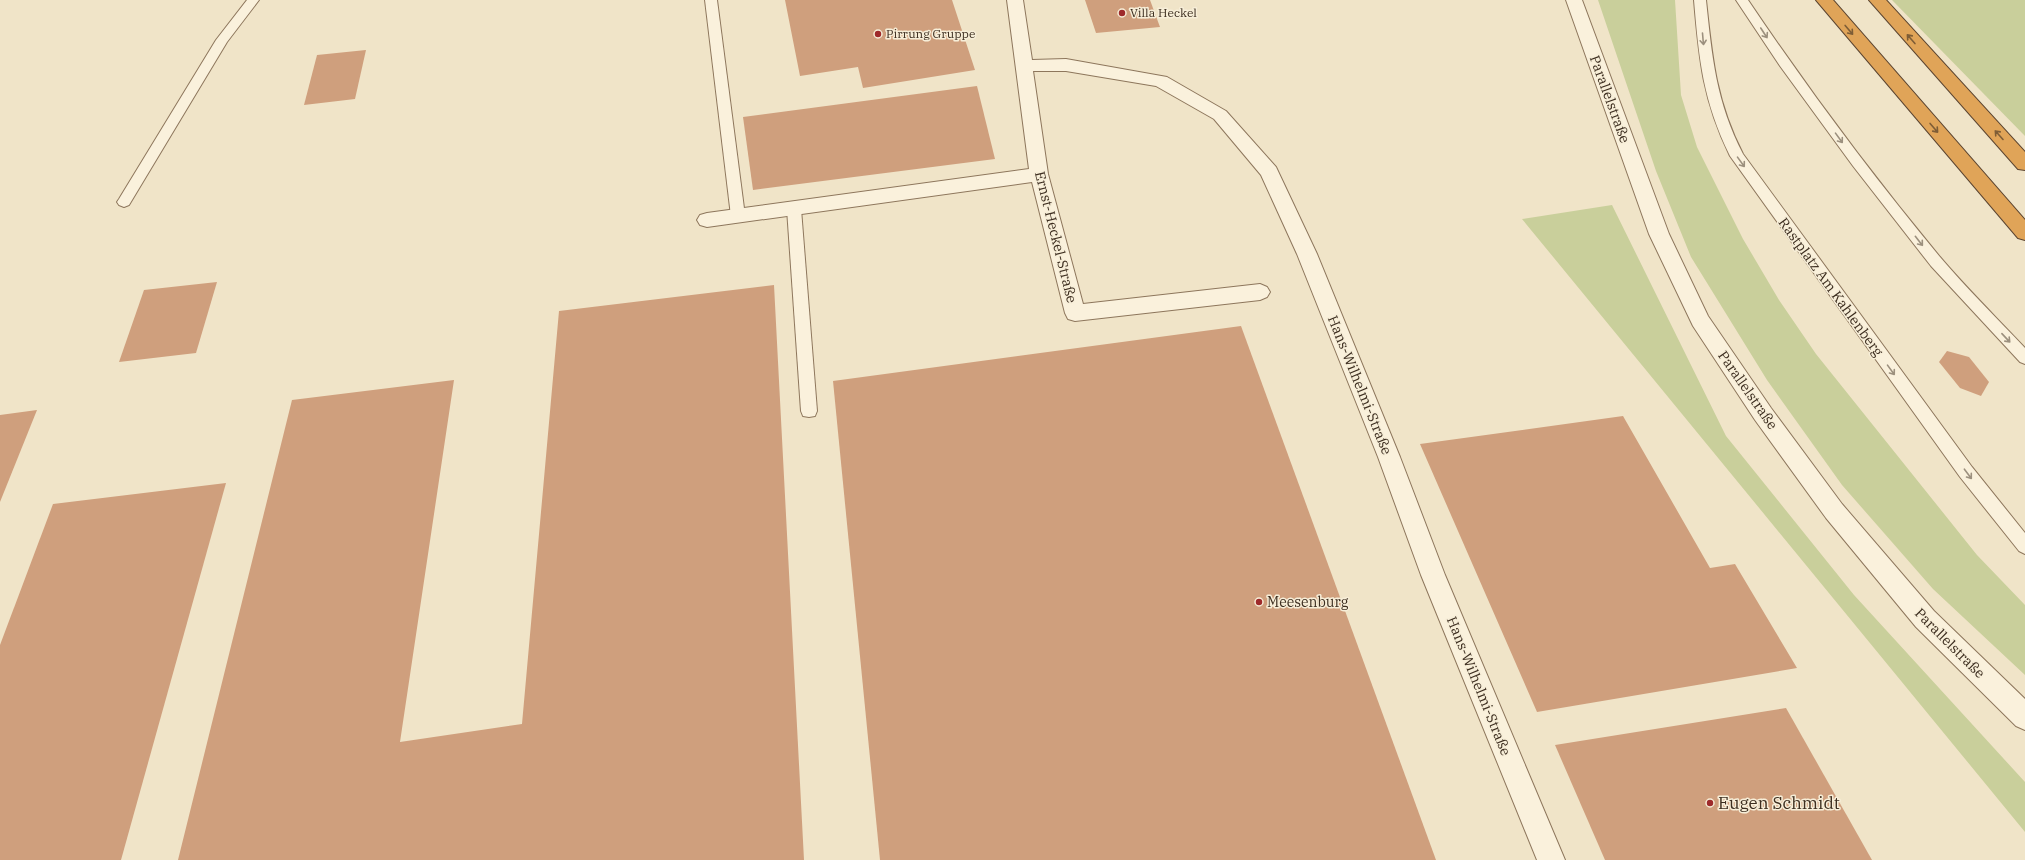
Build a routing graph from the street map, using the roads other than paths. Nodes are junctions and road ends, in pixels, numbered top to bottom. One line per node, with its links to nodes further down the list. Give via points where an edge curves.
1 (253, 0): 12 (lane, via 222,40)
2 (711, 0): 14 (lane)
3 (1015, 0): 9 (street, Ernst-Heckel-Straße)
4 (1574, 0): 21 (street, Parallelstraße, via 1658,234 1700,320 1763,414 1834,511 1925,619)
5 (1700, 0): 20 (lane, Rastplatz Am Kahlenberg, one-way to 20, via 1705,58 1714,97 1720,119 1737,156 1962,466)
6 (1742, 0): 18 (lane, one-way to 18, via 1784,63 1926,250)
7 (1824, 0): 16 (highway, one-way to 16)
8 (1877, 0): 10 (highway, one-way to 8)
9 (1025, 66): 11 (street, Ernst-Heckel-Straße); 22 (street, Hans-Wilhelmi-Straße, via 1066,65 1162,81 1220,115 1269,172 1307,254 1389,456 1433,575)
10 (2025, 164)
11 (1039, 174): 13 (street); 17 (street, Ernst-Heckel-Straße, via 1075,313)
12 (124, 202)
13 (794, 209): 14 (street); 19 (lane)
14 (738, 216): 15 (street)
15 (707, 220)
16 (2025, 234)
17 (1260, 292)
18 (2025, 358)
19 (809, 411)
20 (2025, 546)
21 (2025, 717)
22 (1551, 860)

